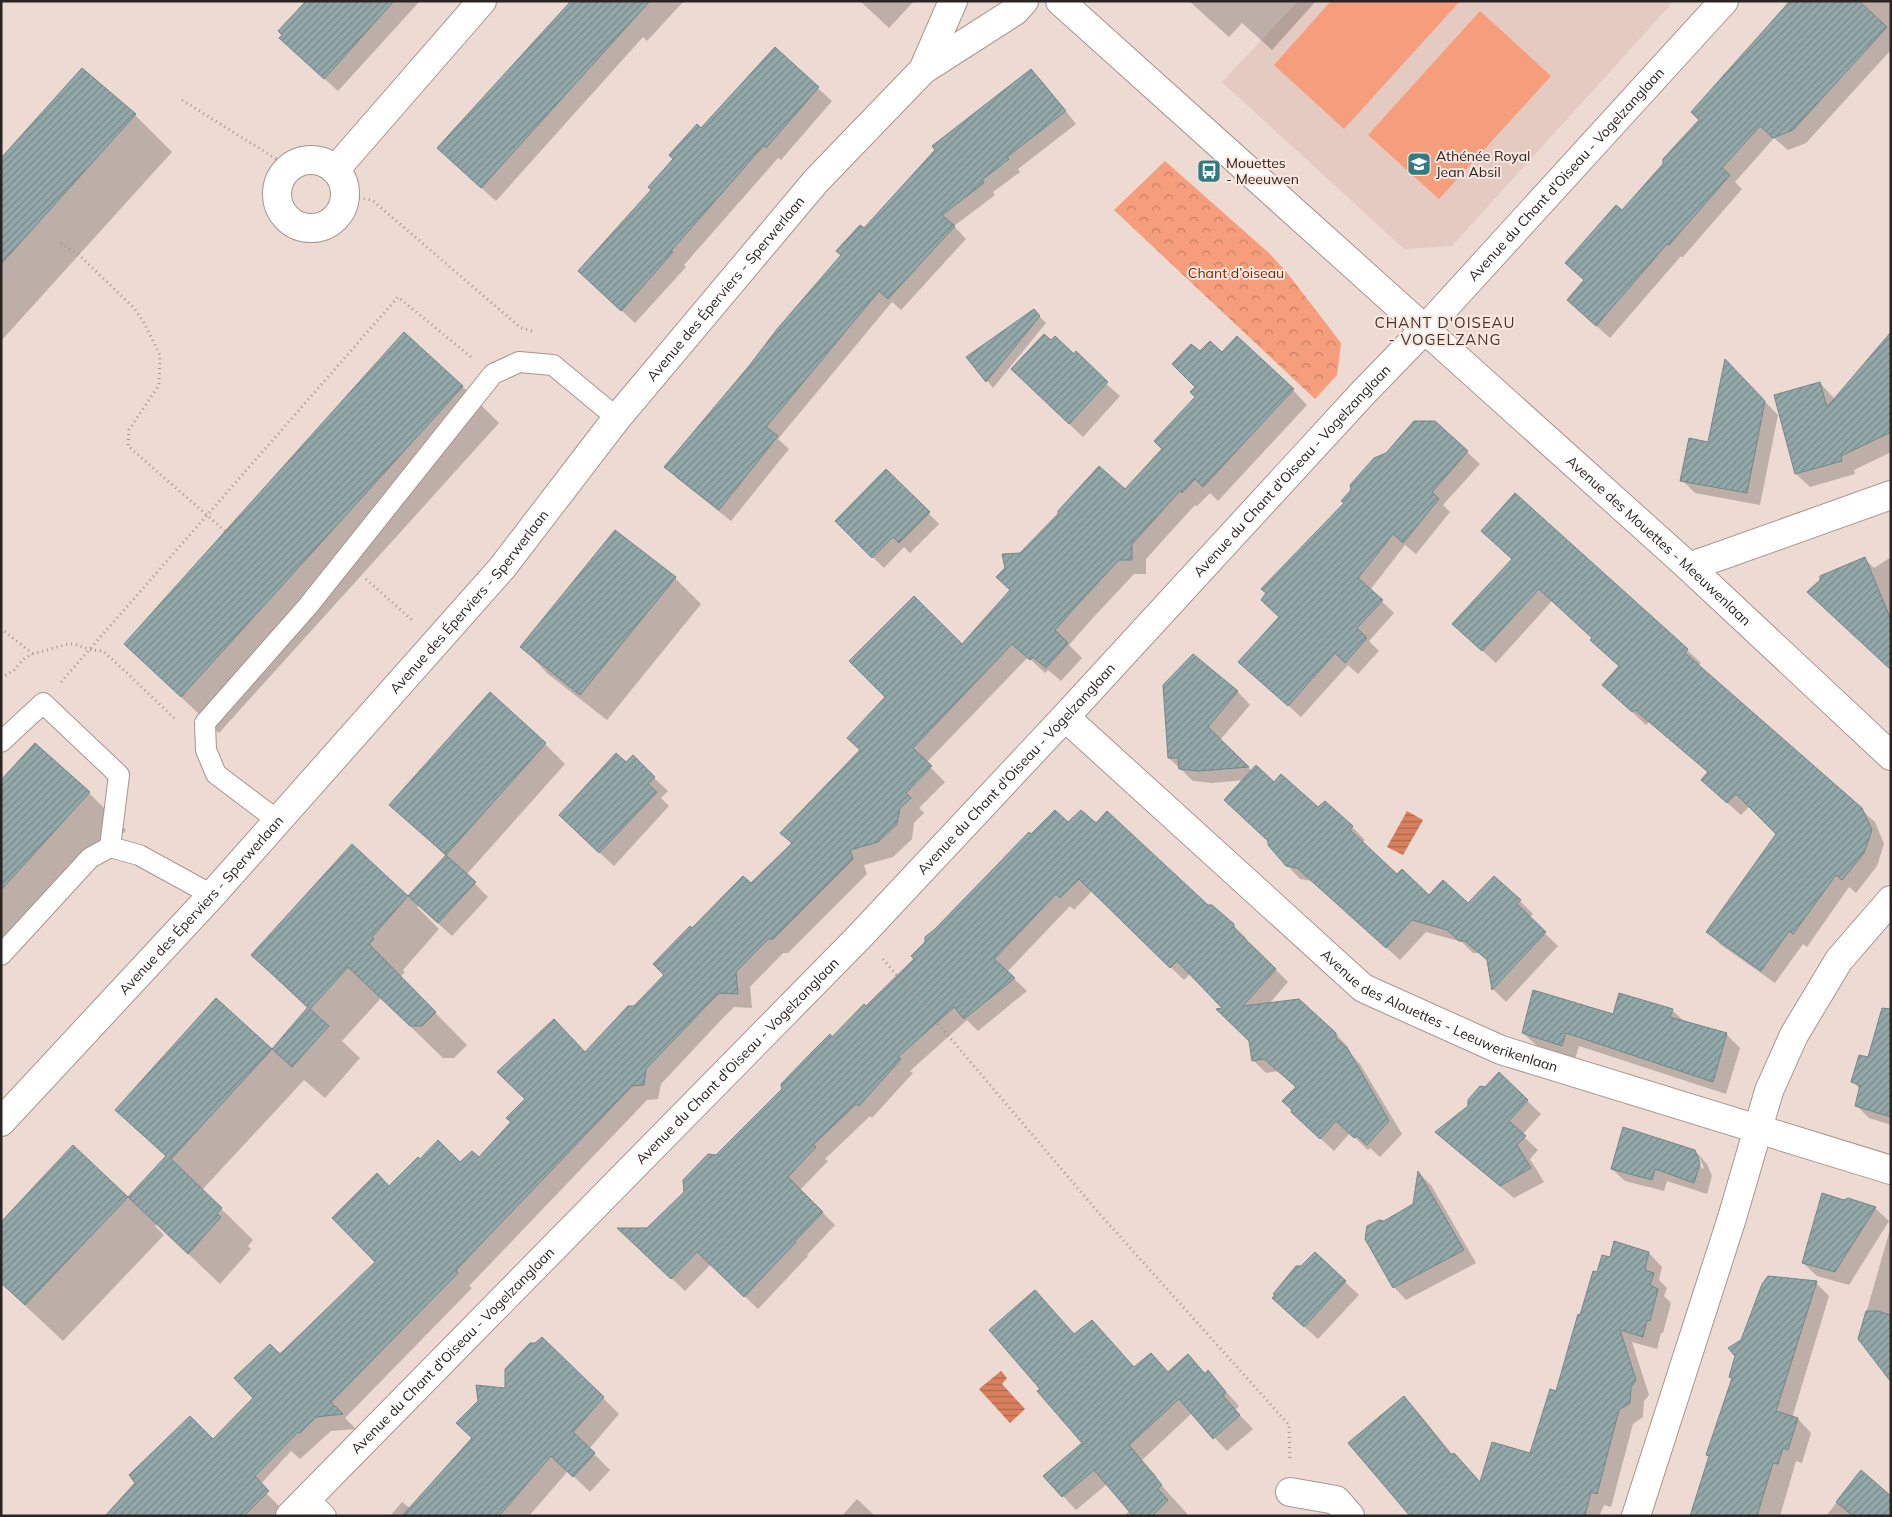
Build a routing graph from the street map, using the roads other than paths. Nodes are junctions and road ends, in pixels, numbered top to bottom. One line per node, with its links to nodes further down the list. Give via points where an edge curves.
1 (482, 1): 7 (street)
2 (953, 1): 6 (street, Avenue des Éperviers - Sperwerlaan)
3 (1024, 1): 6 (street, Avenue des Éperviers - Sperwerlaan, via 1015,11)
4 (1060, 1): 8 (street, Avenue des Mouettes - Meeuwenlaan)
5 (1724, 1): 8 (street, Avenue du Chant d'Oiseau - Vogelzanglaan)
6 (923, 70): 9 (street, Avenue des Éperviers - Sperwerlaan, via 816,181)
7 (335, 170): 7 (street, via 319,160 310,159 289,167 277,185 277,202 288,220 298,226 319,227 341,211 344,183)
8 (1424, 330): 11 (street, Avenue des Mouettes - Meeuwenlaan); 12 (street, Avenue du Chant d'Oiseau - Vogelzanglaan)
9 (617, 418): 15 (street, Avenue des Éperviers - Sperwerlaan, via 502,568); 15 (lane, via 553,365 519,362 493,374 308,606 205,723 206,750 216,774)
10 (1891, 495): 11 (street)
11 (1689, 567): 14 (street, Avenue des Mouettes - Meeuwenlaan)
12 (1065, 717): 21 (street, Avenue des Alouettes - Leeuwerikenlaan, via 1363,988 1501,1050); 24 (street, Avenue du Chant d'Oiseau - Vogelzanglaan, via 852,944)
13 (1, 742): 16 (lane, via 43,703 119,775)
14 (1891, 756)
15 (277, 820): 17 (street, Avenue des Éperviers - Sperwerlaan)
16 (110, 847): 17 (lane, via 139,855); 19 (lane, via 90,858)
17 (212, 895): 20 (street, Avenue des Éperviers - Sperwerlaan)
18 (1891, 900): 21 (street, via 1839,960 1794,1035 1769,1091)
19 (1, 955)
20 (1, 1122)
21 (1759, 1128): 22 (street, Avenue des Alouettes - Leeuwerikenlaan); 26 (street)
22 (1891, 1170)
23 (1290, 1492): 25 (street, via 1336,1500)
24 (308, 1510)
25 (1350, 1516)
26 (1636, 1516)

